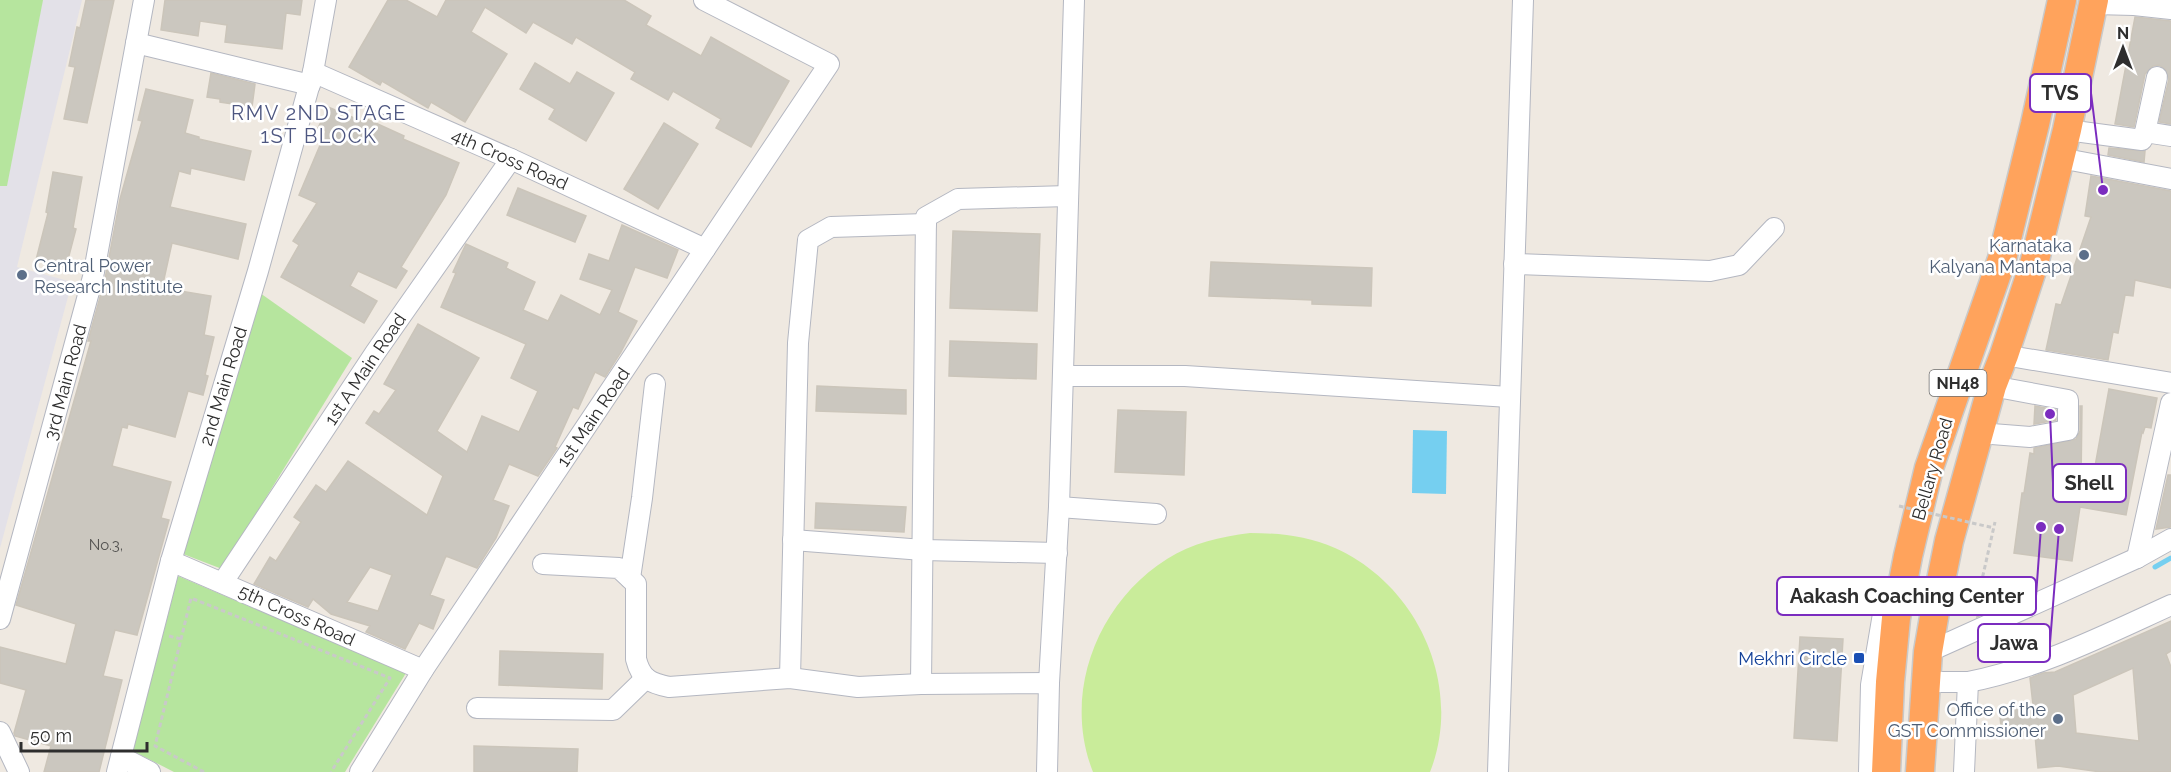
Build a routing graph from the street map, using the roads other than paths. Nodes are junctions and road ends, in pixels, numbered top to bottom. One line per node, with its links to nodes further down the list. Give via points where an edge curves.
1 (144, 0): 9 (street, 3rd Main Road)
2 (326, 0): 11 (street, 2nd Main Road)
3 (704, 0): 21 (street, 1st Main Road, via 830,64)
4 (1074, 0): 18 (street)
5 (1523, 0): 22 (street)
6 (2062, 0): 42 (highway, Bellary Road / NH48, via 2002,259 1929,468)
7 (2094, 2): 8 (street); 12 (highway, Bellary Road / NH48)
8 (2171, 9)
9 (136, 43): 11 (street, 4th Cross Road); 44 (street, 3rd Main Road, via 93,277)
10 (2157, 77): 13 (street)
11 (312, 79): 16 (street, 4th Cross Road); 38 (street, 2nd Main Road)
12 (2067, 130): 13 (street, via 2142,140); 15 (highway, Bellary Road / NH48)
13 (2145, 132): 14 (street)
14 (2171, 136)
15 (2060, 158): 17 (street); 23 (highway, Bellary Road / NH48, via 2034,264)
16 (511, 159): 21 (street, 4th Cross Road); 41 (street, 1st A Main Road, via 368,363)
17 (2171, 178)
18 (1068, 196): 19 (street, via 958,199 926,217); 24 (street)
19 (926, 224): 34 (street, via 831,227 808,240 798,343); 35 (street)
20 (1774, 228): 22 (street, via 1739,265 1710,271)
21 (705, 249): 46 (street, 1st Main Road)
22 (1514, 264): 28 (street)
23 (2004, 355): 25 (street); 27 (highway, Bellary Road / NH48)
24 (1063, 376): 28 (street, via 1185,376); 31 (street)
25 (2171, 383)
26 (655, 384): 40 (street)
27 (1992, 386): 30 (highway, Bellary Road / NH48); 30 (street, via 2068,400 2067,430 2030,437)
28 (1509, 397): 60 (street)
29 (2171, 403): 37 (street)
30 (1979, 433): 45 (highway, Bellary Road / NH48, via 1949,541)
31 (1059, 507): 32 (street); 36 (street)
32 (1156, 514)
33 (2171, 539): 37 (street)
34 (793, 540): 35 (street); 48 (street)
35 (922, 550): 36 (street); 52 (street)
36 (1057, 553): 51 (street)
37 (2137, 558): 45 (street)
38 (171, 561): 41 (street, 5th Cross Road); 55 (street, 2nd Main Road)
39 (543, 564): 40 (street, via 620,568)
40 (630, 578): 47 (street, via 636,584 636,659)
41 (223, 582): 46 (street, 5th Cross Road)
42 (1903, 583): 61 (street, via 1885,602 1871,685); 62 (highway, Bellary Road / NH48, via 1890,681)
43 (2171, 605): 50 (street, via 2064,654 2002,675)
44 (0, 619)
45 (1928, 652): 49 (highway, Bellary Road / NH48)
46 (423, 670): 58 (street, 1st Main Road)
47 (646, 678): 48 (street, via 652,684 669,687); 53 (street, via 613,710)
48 (790, 678): 52 (street, via 858,687)
49 (1926, 681): 50 (street); 63 (highway, Bellary Road / NH48)
50 (1968, 681): 64 (street)
51 (1049, 683): 52 (street); 59 (street)
52 (921, 684)
53 (477, 708)
54 (0, 732): 56 (street)
55 (119, 765): 57 (street)
56 (19, 772)
57 (150, 772)
58 (360, 772)
59 (1047, 772)
60 (1498, 772)
61 (1869, 772)
62 (1886, 772)
63 (1920, 772)
64 (1964, 772)

